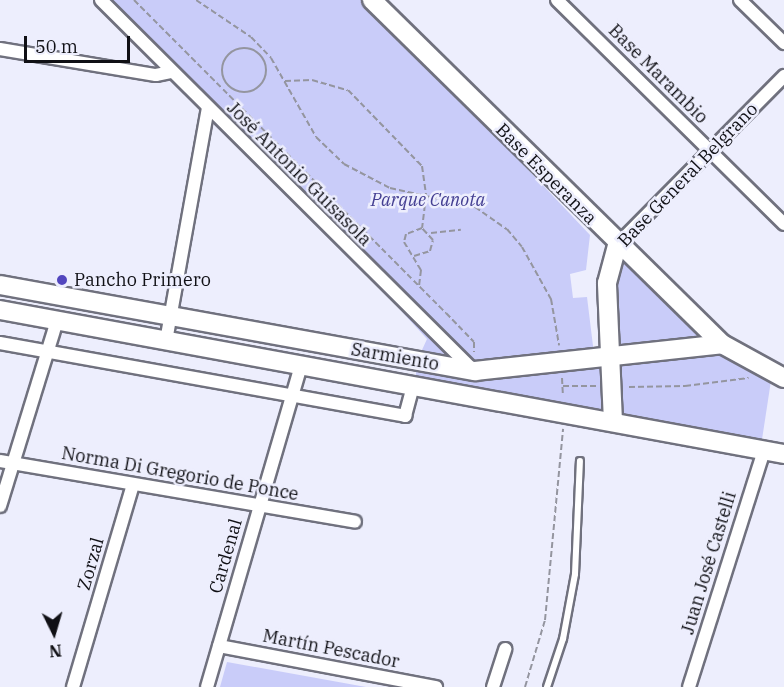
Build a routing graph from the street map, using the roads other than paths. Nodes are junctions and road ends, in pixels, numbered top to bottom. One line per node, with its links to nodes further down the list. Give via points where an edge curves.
1 (101, 0): 7 (street, José Antonio Guisasola)
2 (372, 0): 12 (main road, Base Esperanza)
3 (557, 0): 10 (street, Base Marambio)
4 (740, 0): 5 (street)
5 (784, 43)
6 (0, 48): 7 (street, via 156,75)
7 (172, 72): 9 (street, José Antonio Guisasola)
8 (784, 76): 10 (street, Base General Belgrano)
9 (208, 108): 15 (street); 23 (street, José Antonio Guisasola)
10 (710, 151): 11 (street, Base Marambio); 12 (street, Base General Belgrano)
11 (784, 224)
12 (617, 245): 19 (main road, Base Esperanza); 21 (main road, Base General Belgrano, via 607,283)
13 (0, 285): 15 (main road, Sarmiento)
14 (0, 310): 16 (main road, Sarmiento)
15 (172, 314): 17 (street); 23 (main road, Sarmiento)
16 (57, 321): 17 (main road, Sarmiento); 20 (street)
17 (166, 341): 22 (main road, Sarmiento)
18 (0, 343): 20 (street)
19 (722, 345): 21 (main road, Sarmiento); 24 (main road)
20 (48, 351): 26 (street); 32 (street)
21 (611, 354): 23 (main road, Sarmiento); 27 (main road, Base General Belgrano)
22 (301, 366): 25 (main road, Sarmiento); 26 (street, Cardenal)
23 (474, 371)
24 (784, 378)
25 (413, 386): 26 (street, via 405,416); 27 (main road, Sarmiento)
26 (293, 396): 35 (street, Cardenal)
27 (613, 422): 28 (main road, Sarmiento)
28 (764, 450): 29 (main road, Sarmiento); 44 (street, Juan José Castelli)
29 (784, 454)
30 (0, 461): 32 (street, Norma Di Gregorio de Ponce)
31 (580, 461): 43 (lane, via 575,574 563,639)
32 (14, 463): 33 (street, Norma Di Gregorio de Ponce); 34 (street)
33 (133, 485): 35 (street, Norma Di Gregorio de Ponce); 39 (street, Zorzal)
34 (0, 506)
35 (260, 506): 36 (street, Norma Di Gregorio de Ponce); 37 (street, Cardenal)
36 (355, 522)
37 (219, 646): 40 (street, Cardenal); 41 (street, Martín Pescador)
38 (505, 649): 42 (street)
39 (73, 687)
40 (207, 687)
41 (436, 687)
42 (494, 687)
43 (547, 687)
44 (689, 687)

